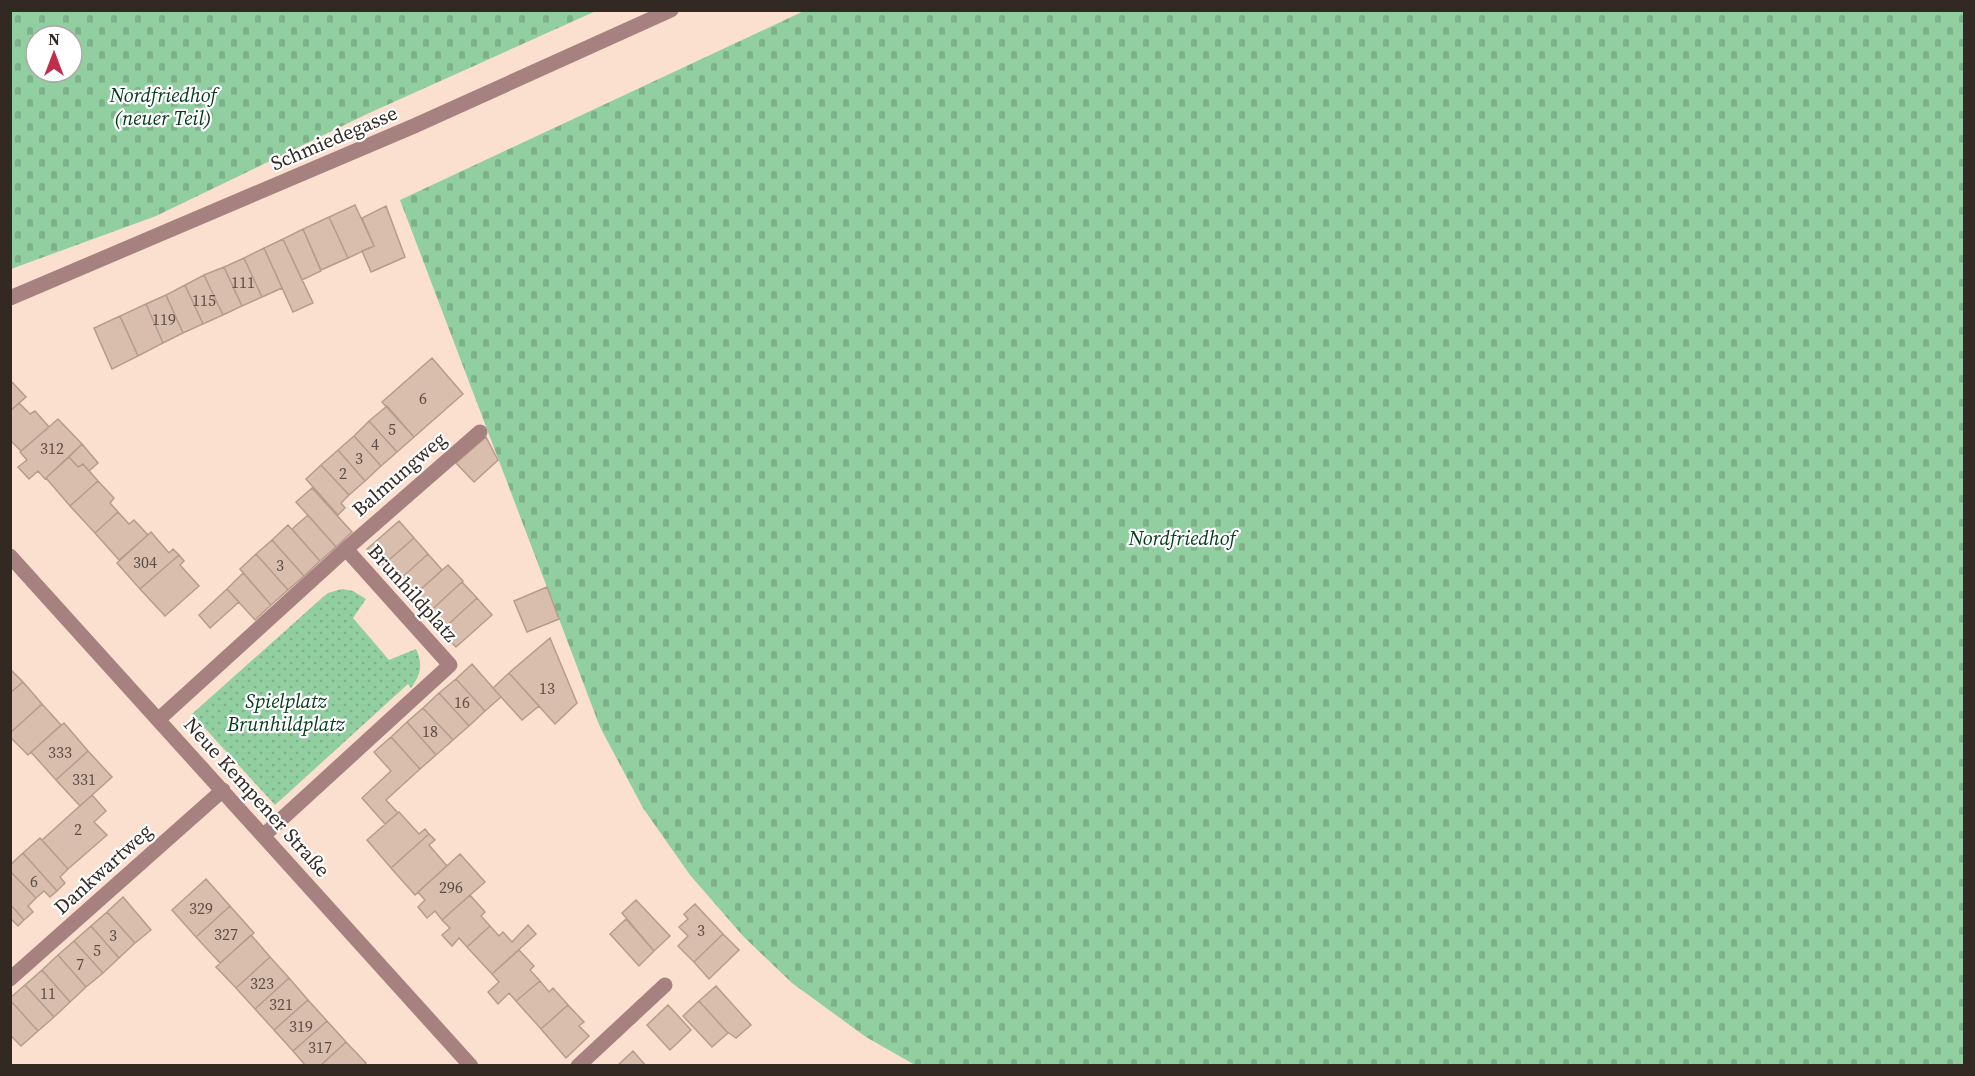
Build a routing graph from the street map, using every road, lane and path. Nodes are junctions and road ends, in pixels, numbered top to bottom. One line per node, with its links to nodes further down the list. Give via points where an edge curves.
1 (671, 10): 2 (street, Schmiedegasse, via 405,130)
2 (10, 298)
3 (480, 432): 4 (street, Balmungweg)
4 (346, 549): 6 (street, Brunhildplatz); 8 (street, Brunhildplatz, via 450,665)
5 (10, 556): 6 (street, Neue Kempener Straße)
6 (159, 719): 7 (street, Neue Kempener Straße)
7 (223, 790): 8 (street, Neue Kempener Straße); 9 (street, Dankwartweg)
8 (263, 836): 11 (street, Neue Kempener Straße)
9 (10, 979)
10 (664, 985): 12 (street)
11 (471, 1065)
12 (578, 1065)

